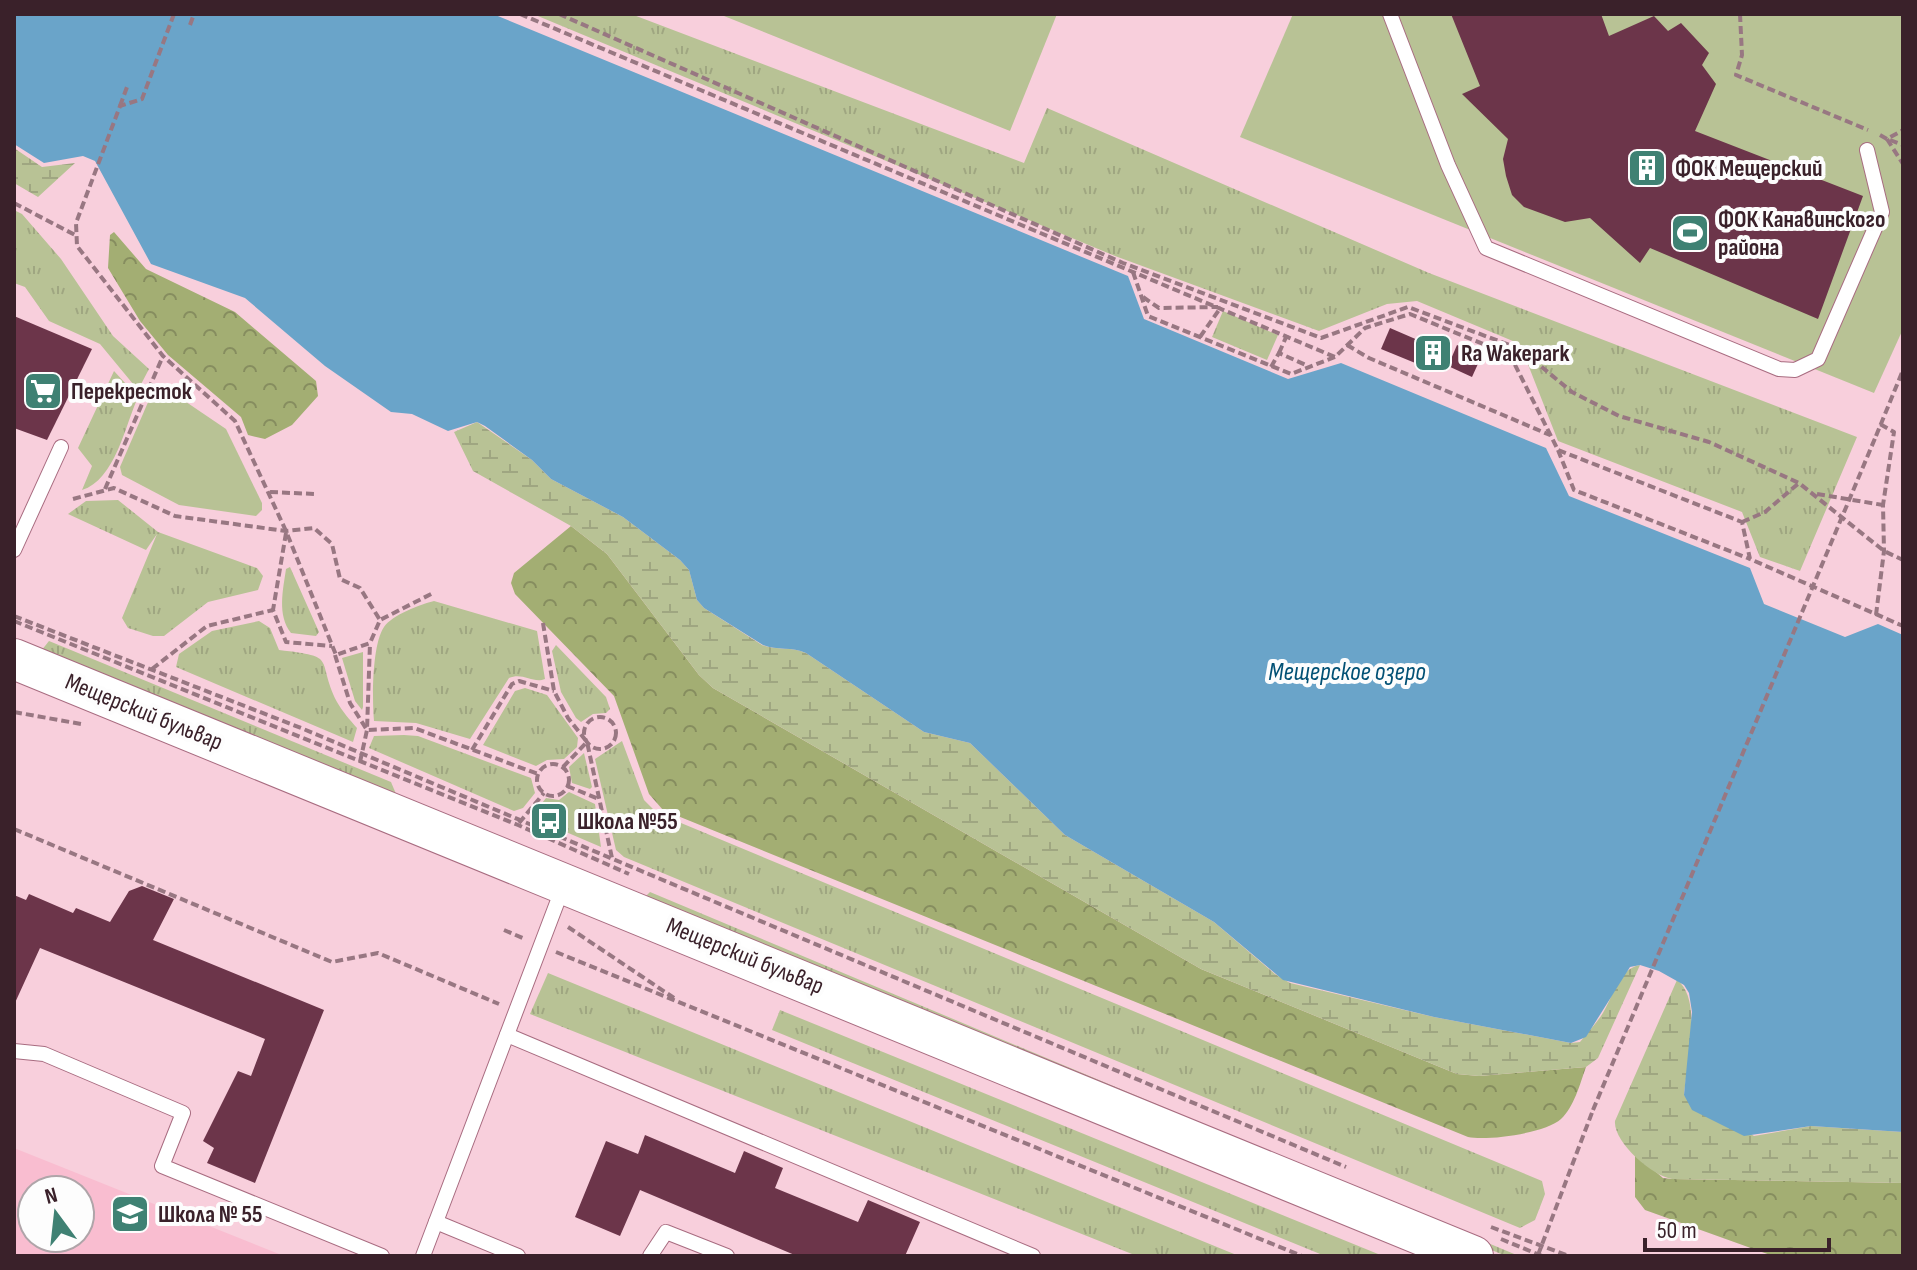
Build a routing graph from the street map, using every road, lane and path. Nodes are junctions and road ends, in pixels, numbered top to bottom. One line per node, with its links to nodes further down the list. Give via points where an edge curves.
1 (174, 14): 10 (path, via 142,99)
2 (194, 14): 8 (path)
3 (520, 14): 7 (path)
4 (559, 14): 34 (path, via 1123,263 1321,338 1408,307 1520,349 1572,392 1619,416 1709,442)
5 (1390, 14): 14 (lane, via 1486,248 1779,369 1795,370 1818,359 1882,212)
6 (1740, 14): 12 (path, via 1742,55 1736,75)
7 (531, 16): 18 (path)
8 (190, 25)
9 (127, 87): 10 (path)
10 (120, 106): 17 (path)
11 (1903, 130): 12 (path)
12 (1887, 139): 13 (path); 15 (path)
13 (1903, 145)
14 (1867, 150)
15 (1903, 164)
16 (14, 203): 17 (path)
17 (75, 235): 25 (path, via 82,257)
18 (1133, 272): 19 (path); 20 (path)
19 (1141, 295): 20 (path, via 1159,308); 22 (path, via 1148,316)
20 (1221, 307): 21 (path); 22 (path)
21 (1287, 335): 24 (path); 26 (path)
22 (1200, 337): 27 (path)
23 (1347, 345): 26 (path); 31 (path); 31 (path, via 1365,328 1410,314 1510,355)
24 (1279, 353): 27 (path); 28 (path)
25 (163, 356): 35 (path); 36 (path, via 235,421)
26 (1335, 357): 28 (path)
27 (1271, 367): 28 (path, via 1291,374)
28 (1310, 367)
29 (1903, 370): 30 (path)
30 (1880, 424): 40 (path, via 1894,432); 84 (path, bridge)
31 (1551, 435): 33 (path)
32 (61, 447): 43 (lane)
33 (1558, 450): 41 (path); 45 (path, via 1574,490)
34 (1799, 483): 38 (path); 41 (path, via 1765,512)
35 (105, 489): 39 (path); 42 (path, via 121,490 175,516)
36 (269, 492): 37 (path); 42 (path)
37 (315, 494)
38 (1815, 494): 40 (path); 44 (path)
39 (73, 499)
40 (1883, 505): 44 (path)
41 (1742, 522): 45 (path)
42 (286, 531): 48 (path); 51 (path, via 314,528 332,544 340,579 360,588); 55 (path)
43 (14, 550)
44 (1884, 551): 46 (path); 49 (path)
45 (1750, 559): 49 (path)
46 (1903, 560)
47 (433, 593): 51 (path)
48 (273, 610): 55 (path, via 286,642); 57 (path, via 207,626)
49 (1876, 615): 53 (path)
50 (14, 616): 57 (path)
51 (380, 620): 54 (path)
52 (543, 623): 59 (path)
53 (1903, 626)
54 (370, 643): 55 (path, via 336,655); 62 (path)
55 (332, 646): 62 (path, via 350,703)
56 (14, 659): 75 (main road, Мещерский бульвар)
57 (151, 670): 58 (path); 65 (path)
58 (145, 675)
59 (554, 691): 63 (path); 64 (path, via 519,681 512,684)
60 (14, 712): 61 (path)
61 (91, 728)
62 (367, 730): 64 (path, via 414,728); 65 (path)
63 (587, 742): 63 (path, via 585,728 591,720 601,717 614,724 615,740 607,747 597,749); 67 (path); 71 (path)
64 (472, 750): 68 (path)
65 (362, 754): 66 (path); 72 (path)
66 (360, 762)
67 (563, 767): 68 (path, via 548,764); 69 (path)
68 (538, 774): 70 (path)
69 (567, 786): 70 (path, via 555,796); 71 (path)
70 (544, 793): 72 (path)
71 (600, 799): 74 (path)
72 (519, 823): 74 (path)
73 (14, 829): 78 (path, via 332,962 378,953)
74 (613, 862): 81 (path)
75 (558, 900): 76 (lane); 77 (path); 83 (main road, Мещерский бульвар)
76 (541, 946): 77 (path); 78 (lane)
77 (683, 1004): 92 (path)
78 (516, 1011): 79 (lane)
79 (507, 1035): 82 (lane); 91 (lane)
80 (14, 1051): 86 (lane, via 44,1054 183,1113 162,1166)
81 (1349, 1168)
82 (436, 1222): 87 (lane); 88 (lane)
83 (1477, 1240): 84 (path)
84 (1540, 1248): 85 (path); 93 (path)
85 (1540, 1255)
86 (382, 1256)
87 (423, 1256)
88 (518, 1256)
89 (650, 1256): 90 (lane, via 666,1232)
90 (727, 1256)
91 (1033, 1256)
92 (1302, 1256)
93 (1569, 1256)

